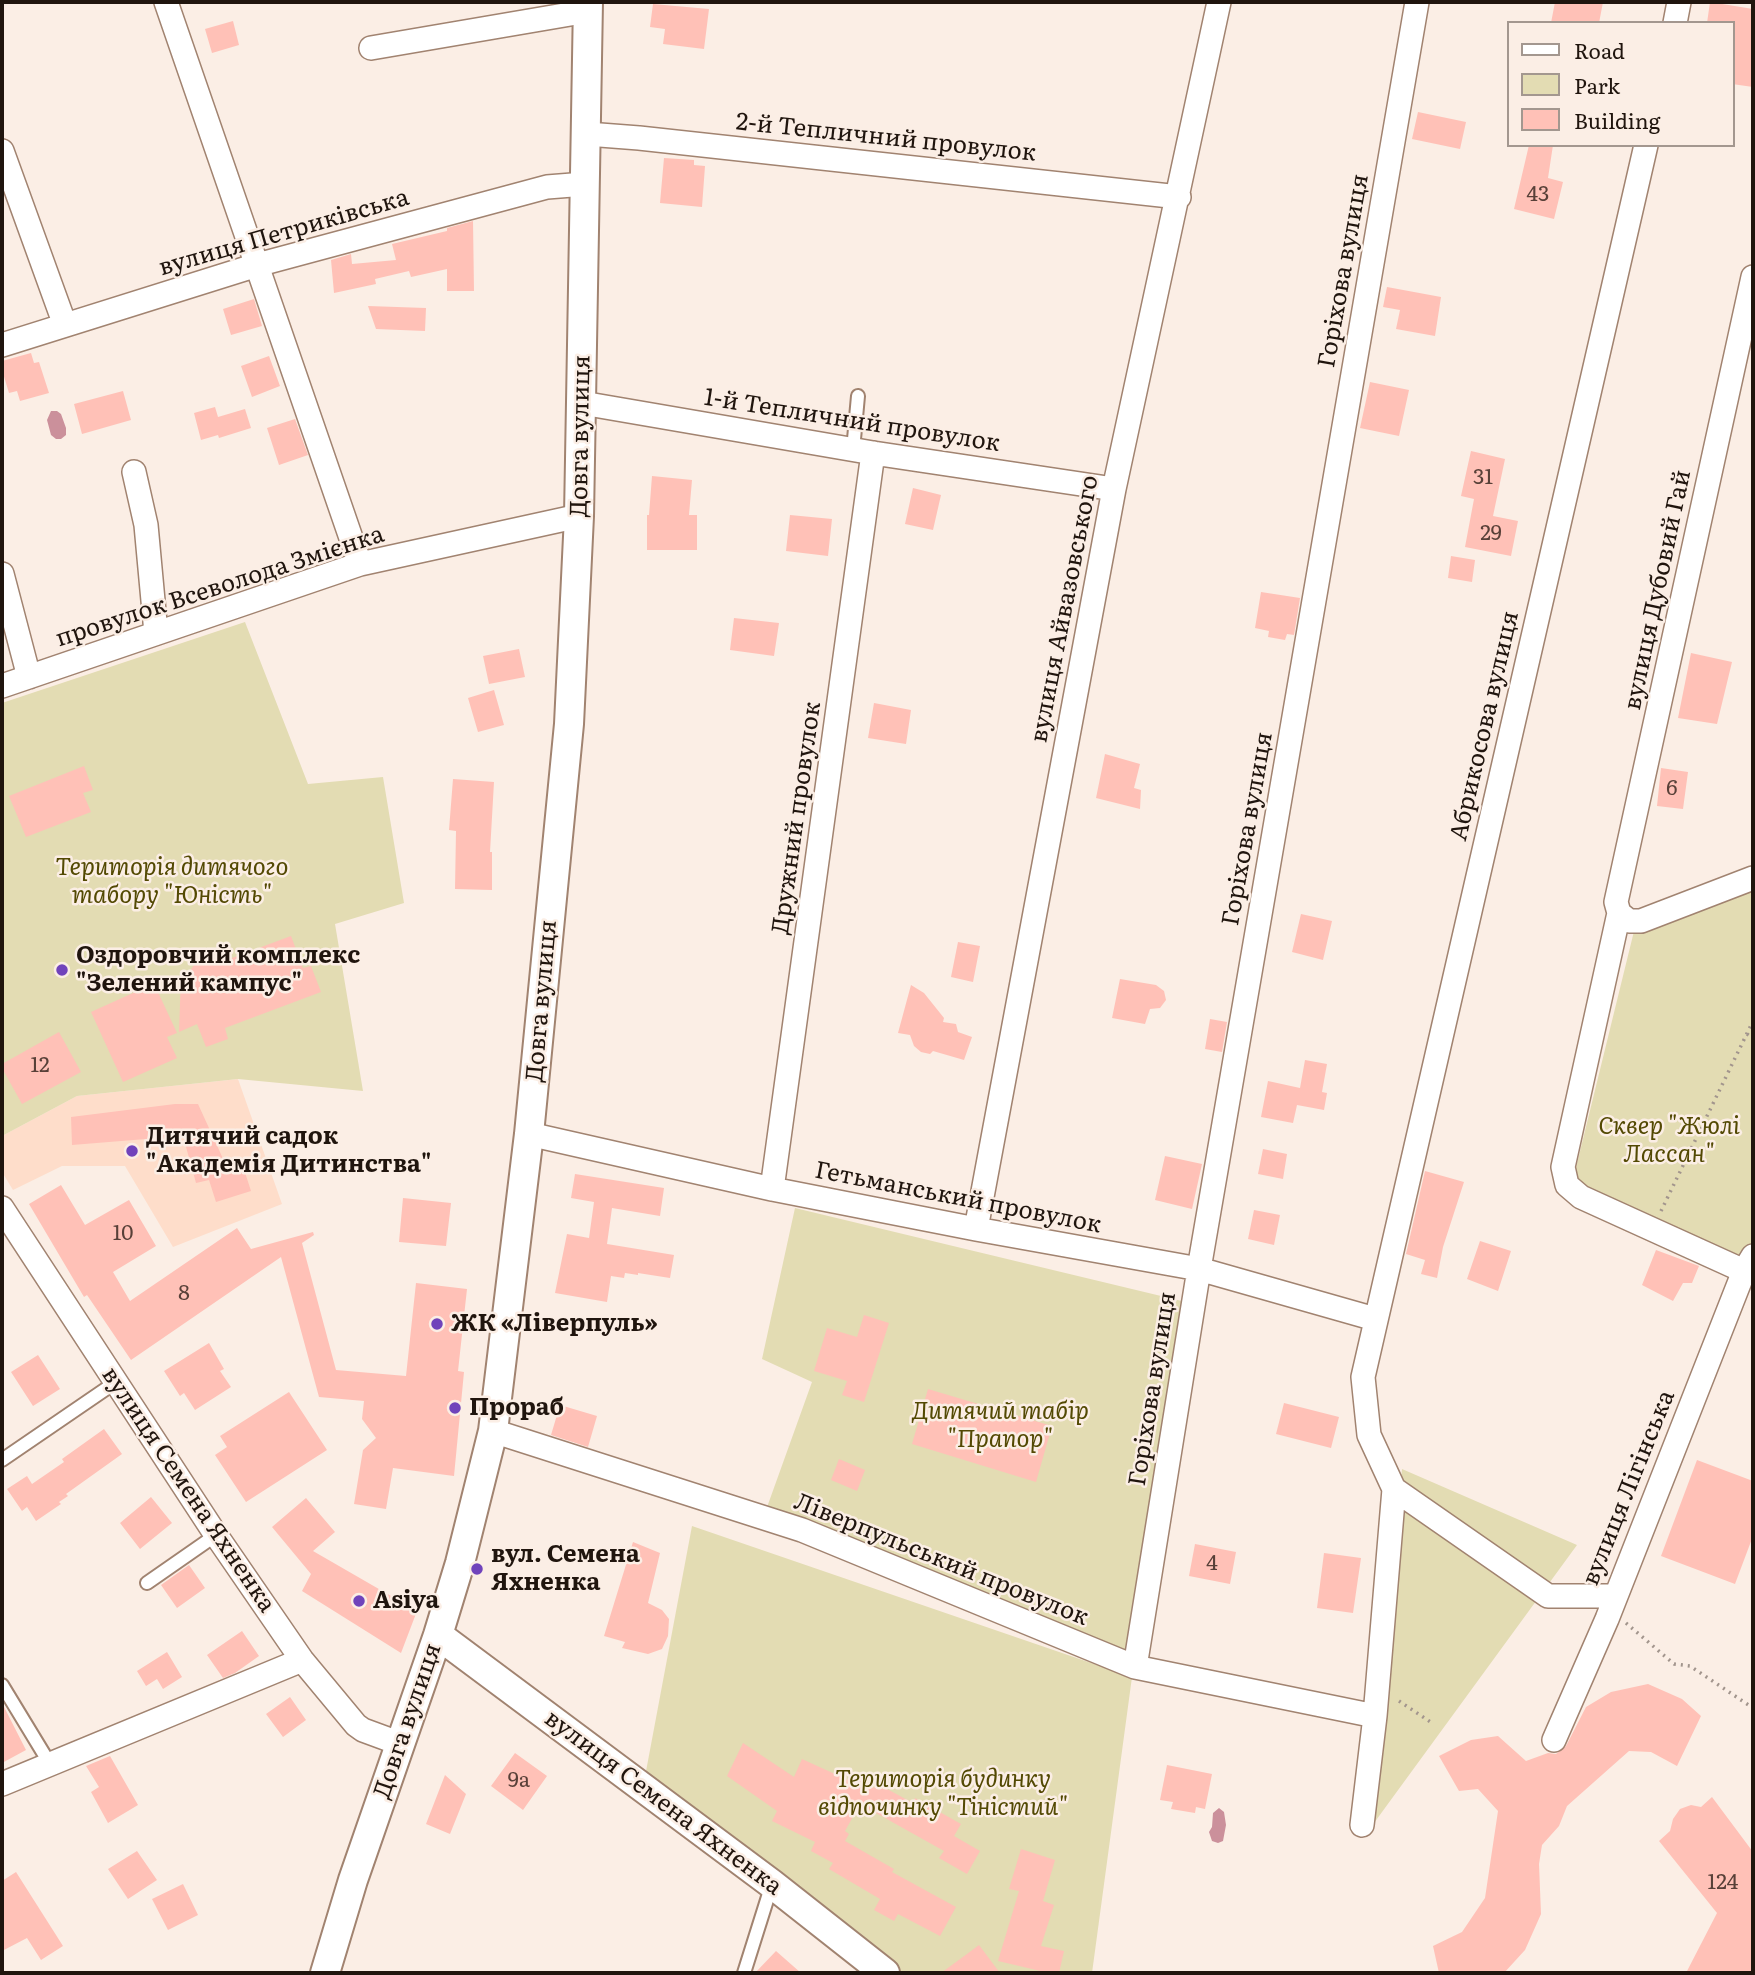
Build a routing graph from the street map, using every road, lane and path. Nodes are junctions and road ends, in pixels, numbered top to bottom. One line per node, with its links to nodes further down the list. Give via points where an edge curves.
1 (166, 2): 13 (street)
2 (1219, 2): 12 (street, вулиця Айвазовського)
3 (1417, 2): 39 (street, Горіхова вулиця)
4 (1679, 2): 6 (street)
5 (588, 6): 7 (street); 8 (street, Довга вулиця)
6 (1675, 21)
7 (371, 48)
8 (587, 134): 11 (street, Довга вулиця); 12 (street, 2-й Тепличний провулок)
9 (1646, 147): 40 (street, Абрикосова вулиця)
10 (2, 151): 15 (street)
11 (584, 184): 13 (street, вулиця Петриківська, via 547,187); 18 (street, Довга вулиця)
12 (1179, 197): 21 (street, вулиця Айвазовського)
13 (257, 265): 15 (street, вулиця Петриківська); 23 (street)
14 (1753, 277): 29 (street, вулиця Дубовий Гай, via 1616,902)
15 (65, 326): 16 (street, вулиця Петриківська)
16 (2, 345)
17 (858, 396): 19 (lane)
18 (582, 403): 19 (street, 1-й Тепличний провулок); 22 (street, Довга вулиця)
19 (863, 452): 21 (street, 1-й Тепличний провулок); 34 (street, Дружний провулок)
20 (134, 472): 25 (street, via 146,525)
21 (1114, 489): 37 (street, вулиця Айвазовського)
22 (579, 516): 23 (street, провулок Всеволода Змієнка); 33 (street, Довга вулиця, via 569,724)
23 (360, 564): 25 (street, провулок Всеволода Змієнка)
24 (2, 574): 26 (street)
25 (156, 633): 26 (street, провулок Всеволода Змієнка)
26 (29, 677): 27 (street, провулок Всеволода Змієнка)
27 (2, 687)
28 (1753, 878): 29 (street, via 1640,921)
29 (1619, 914): 38 (street, вулиця Дубовий Гай, via 1563,1176 1581,1197)
30 (1753, 1021): 31 (path)
31 (1747, 1034): 32 (path); 35 (path)
32 (1753, 1038)
33 (529, 1135): 34 (street, Гетьманський провулок); 42 (street, Довга вулиця)
34 (772, 1189): 37 (street, Гетьманський провулок)
35 (1660, 1214)
36 (6, 1223): 41 (street, вулиця Семена Яхненка)
37 (976, 1230): 39 (street, Гетьманський провулок)
38 (1748, 1264): 47 (street, вулиця Лігінська)
39 (1199, 1269): 40 (street, Гетьманський провулок); 51 (street, Горіхова вулиця)
40 (1375, 1319): 44 (street, Абрикосова вулиця, via 1363,1377 1365,1400 1369,1435)
41 (116, 1382): 43 (lane); 45 (street, вулиця Семена Яхненка)
42 (493, 1431): 49 (street, Довга вулиця); 51 (street, Ліверпульський провулок, via 802,1530)
43 (2, 1460)
44 (1394, 1489): 47 (street, via 1548,1596); 53 (street)
45 (216, 1535): 46 (lane); 50 (street, вулиця Семена Яхненка)
46 (147, 1583)
47 (1614, 1596): 57 (street, вулиця Лігінська)
48 (1627, 1624): 54 (path, via 1674,1664 1690,1665)
49 (438, 1635): 58 (street, Довга вулиця); 62 (street, вулиця Семена Яхненка)
50 (302, 1660): 58 (street, вулиця Семена Яхненка, via 356,1725); 59 (street)
51 (1135, 1667): 55 (street, Ліверпульський провулок)
52 (2, 1685): 59 (lane)
53 (1377, 1687): 55 (street); 56 (path)
54 (1753, 1708)
55 (1375, 1716): 61 (street)
56 (1432, 1723)
57 (1554, 1740)
58 (401, 1744): 63 (street, Довга вулиця)
59 (50, 1764): 60 (street)
60 (2, 1784)
61 (1362, 1825)
62 (772, 1884): 64 (lane); 65 (street, вулиця Семена Яхненка)
63 (325, 1973)
64 (744, 1973)
65 (885, 1973)

